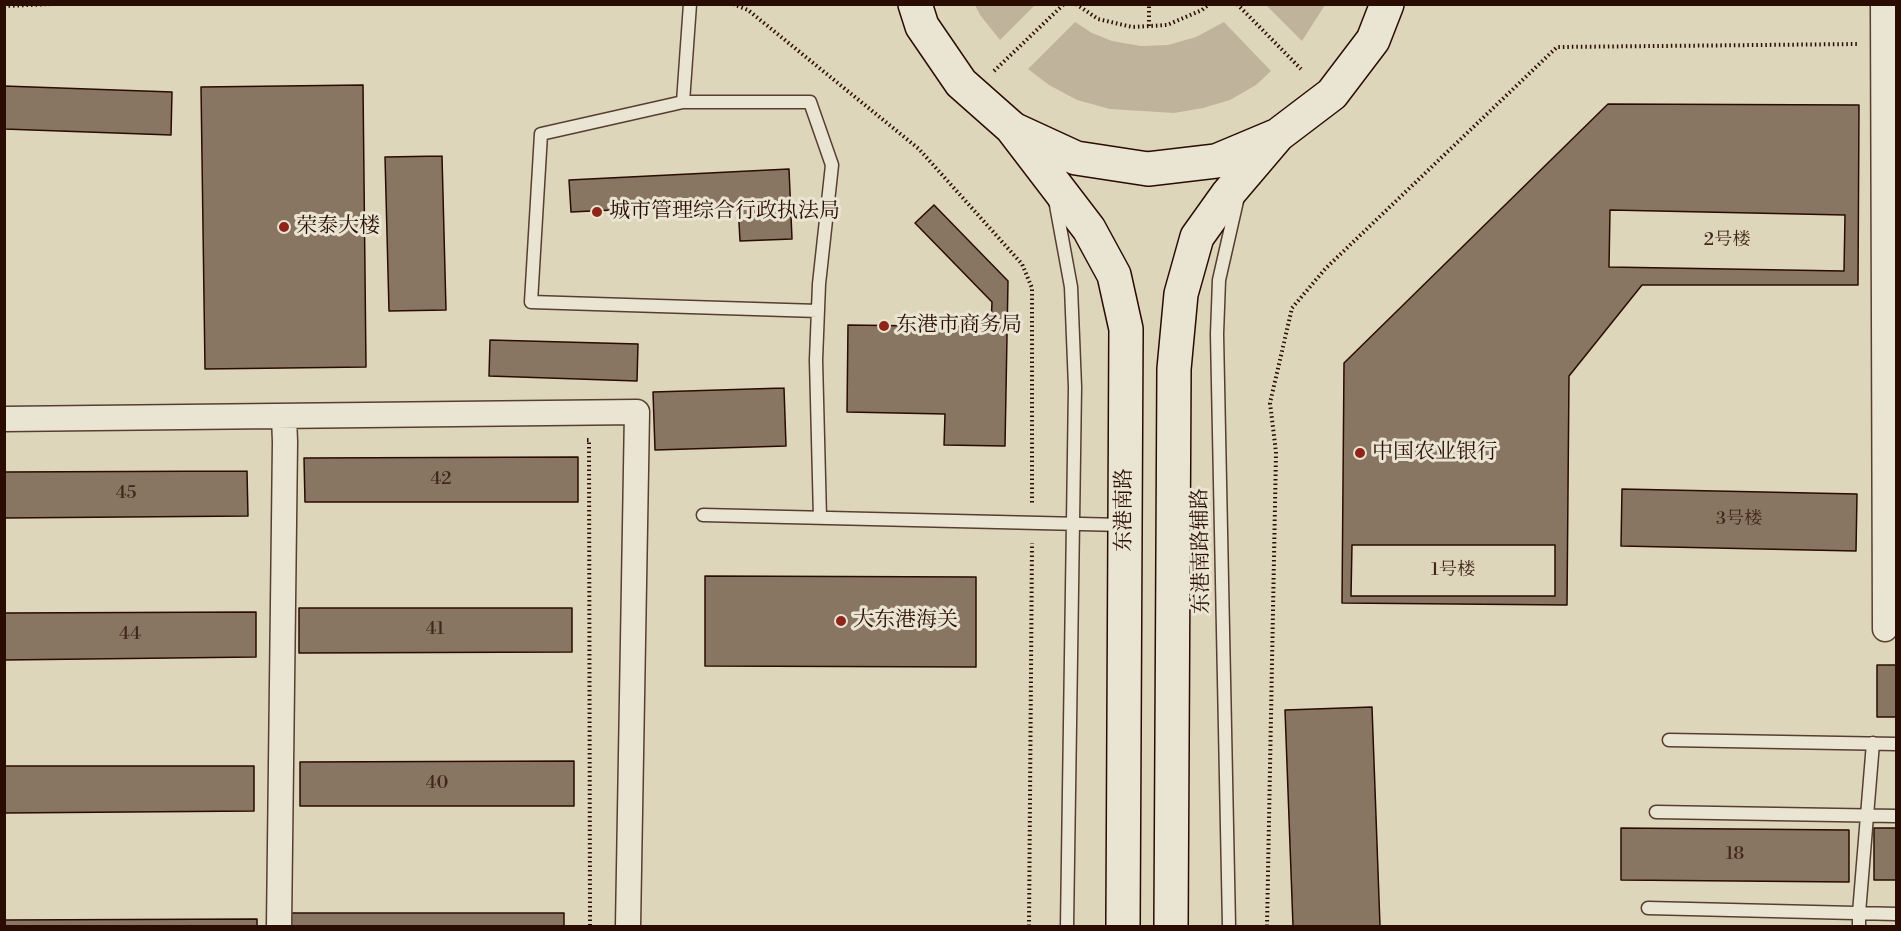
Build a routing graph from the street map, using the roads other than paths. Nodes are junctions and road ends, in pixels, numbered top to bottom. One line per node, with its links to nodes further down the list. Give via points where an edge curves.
1 (690, 4): 8 (lane)
2 (897, 4): 6 (main road)
3 (1387, 4): 7 (main road)
4 (1405, 4): 7 (main road)
5 (1882, 4): 20 (street)
6 (919, 15): 9 (main road, via 961,83)
7 (1373, 40): 10 (main road, via 1332,94)
8 (683, 102): 13 (lane, via 810,102 832,165); 13 (lane, via 541,134 531,302)
9 (1011, 127): 10 (main road, via 1076,158 1149,169 1216,161); 11 (main road, 东港南路)
10 (1278, 135): 12 (main road)
11 (1051, 178): 18 (lane, via 1071,286 1075,387); 19 (main road, 东港南路, via 1089,229 1114,274 1126,328)
12 (1242, 178): 34 (main road, via 1197,237 1181,294 1174,369); 35 (lane, 东港南路辅路, via 1219,280 1217,334)
13 (818, 311): 17 (lane)
14 (284, 416): 15 (street); 30 (street); 31 (street, via 637,412)
15 (4, 419)
16 (703, 515): 17 (lane)
17 (820, 518): 18 (lane)
18 (1073, 523): 19 (lane); 32 (lane)
19 (1125, 525): 33 (main road, 东港南路)
20 (1885, 629)
21 (1669, 740): 22 (lane)
22 (1873, 743): 23 (lane); 25 (lane)
23 (1896, 744)
24 (1656, 812): 25 (lane)
25 (1867, 815): 26 (lane); 28 (lane)
26 (1896, 816)
27 (1648, 908): 28 (lane)
28 (1859, 913): 29 (lane); 36 (lane)
29 (1896, 914)
30 (279, 927)
31 (627, 927)
32 (1067, 927)
33 (1123, 927)
34 (1171, 927)
35 (1229, 927)
36 (1859, 927)

